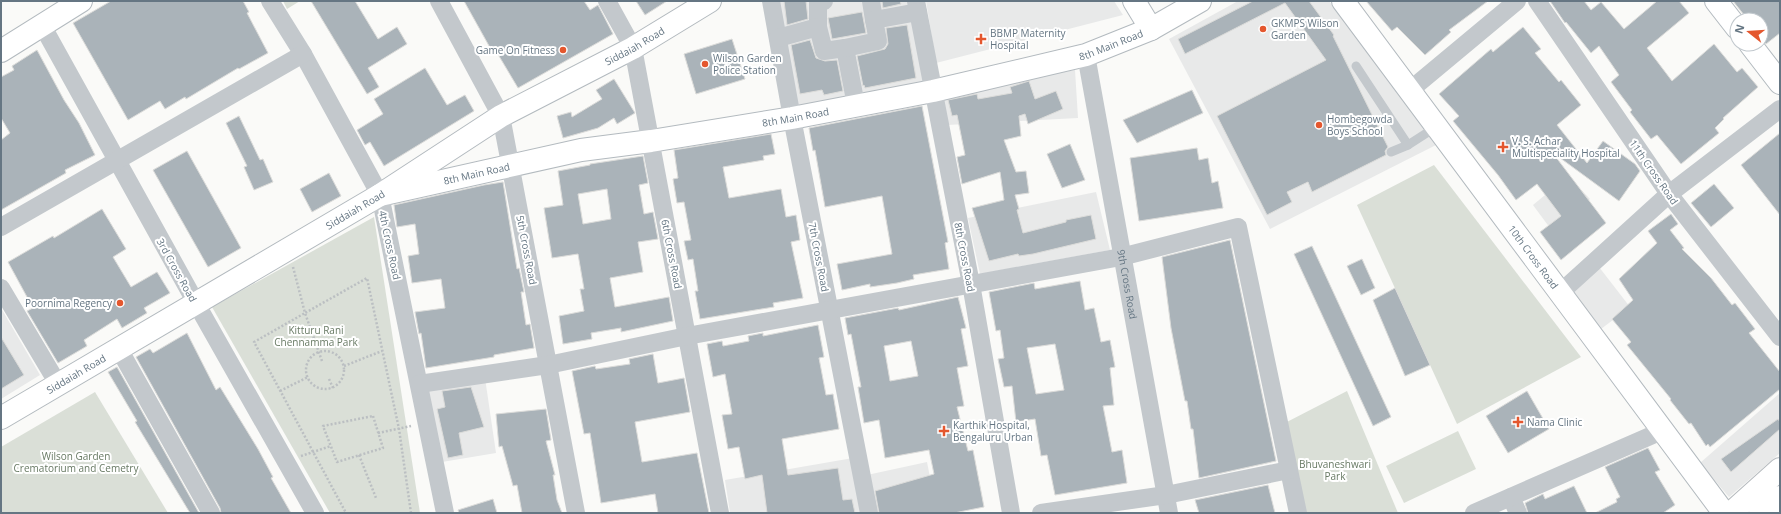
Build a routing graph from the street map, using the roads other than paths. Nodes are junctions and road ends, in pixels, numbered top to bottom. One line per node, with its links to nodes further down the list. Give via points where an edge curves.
1 (81, 1): 18 (main road)
2 (270, 1): 26 (street, 4th Cross Road)
3 (439, 1): 34 (street, 5th Cross Road)
4 (607, 1): 22 (street, 6th Cross Road)
5 (710, 1): 22 (main road, Siddaiah Road)
6 (771, 1): 21 (street, 7th Cross Road)
7 (824, 1): 19 (street, via 818,2)
8 (871, 1): 17 (street)
9 (1134, 1): 20 (main road)
10 (1200, 1): 20 (main road, 8th Main Road)
11 (1343, 1): 31 (main road, 10th Cross Road)
12 (1517, 1): 31 (street)
13 (1537, 1): 42 (street, 11th Cross Road)
14 (1716, 1): 16 (main road)
15 (917, 6): 17 (street); 30 (street, 8th Cross Road)
16 (1729, 18)
17 (874, 20): 23 (street, via 878,41)
18 (42, 25): 24 (main road); 40 (street, 3rd Cross Road)
19 (818, 27): 21 (street); 23 (street, via 824,51)
20 (1151, 29): 27 (main road, 8th Main Road)
21 (778, 38): 35 (street, 7th Cross Road)
22 (633, 48): 34 (main road, Siddaiah Road); 37 (street, 6th Cross Road)
23 (845, 48): 32 (street)
24 (1, 51)
25 (1756, 52): 29 (main road)
26 (303, 54): 40 (street); 43 (street, 4th Cross Road)
27 (1086, 55): 30 (main road, 8th Main Road); 45 (street, 9th Cross Road)
28 (1356, 66): 38 (lane)
29 (1780, 83)
30 (933, 91): 32 (main road, 8th Main Road); 46 (street, 8th Cross Road)
31 (1409, 92): 36 (main road, 10th Cross Road)
32 (856, 105): 35 (main road, 8th Main Road)
33 (1780, 109): 42 (street)
34 (501, 116): 41 (street, 5th Cross Road); 43 (main road, Siddaiah Road)
35 (792, 118): 37 (main road, 8th Main Road); 50 (street, 7th Cross Road)
36 (1436, 127): 38 (lane); 48 (main road, 10th Cross Road)
37 (651, 141): 41 (main road, 8th Main Road, via 581,150); 51 (street, 6th Cross Road)
38 (1408, 145): 39 (lane)
39 (1391, 152)
40 (117, 161): 44 (street); 49 (street, 3rd Cross Road)
41 (511, 164): 43 (main road, 8th Main Road); 54 (street, 5th Cross Road)
42 (1669, 194): 48 (street); 52 (street, 11th Cross Road)
43 (380, 195): 49 (main road, Siddaiah Road); 56 (street, 4th Cross Road)
44 (1, 228)
45 (1121, 257): 46 (street); 60 (street, via 1238,227); 61 (street, 9th Cross Road)
46 (971, 284): 50 (street); 71 (street, 8th Cross Road)
47 (1, 288): 55 (street)
48 (1561, 292): 58 (main road, 10th Cross Road)
49 (196, 304): 53 (main road, Siddaiah Road); 66 (street, 3rd Cross Road)
50 (829, 310): 51 (street); 70 (street, 7th Cross Road)
51 (687, 336): 54 (street); 69 (street, 6th Cross Road)
52 (1780, 337)
53 (119, 349): 55 (main road, Siddaiah Road); 65 (street)
54 (548, 365): 56 (street); 68 (street, 5th Cross Road)
55 (58, 384): 57 (main road, Siddaiah Road)
56 (419, 384): 67 (street, 4th Cross Road)
57 (1, 418)
58 (1664, 430): 62 (street); 64 (main road, 10th Cross Road)
59 (1780, 469): 64 (main road)
60 (1289, 470): 61 (street); 74 (street)
61 (1166, 495): 72 (street); 73 (street, 9th Cross Road)
62 (1510, 497): 75 (street); 76 (street)
63 (1780, 497): 77 (main road)
64 (1723, 512)
65 (211, 513)
66 (315, 513)
67 (445, 513)
68 (576, 513)
69 (720, 513)
70 (869, 513)
71 (1011, 513)
72 (1041, 513)
73 (1169, 513)
74 (1298, 513)
75 (1474, 513)
76 (1518, 513)
77 (1760, 513)

